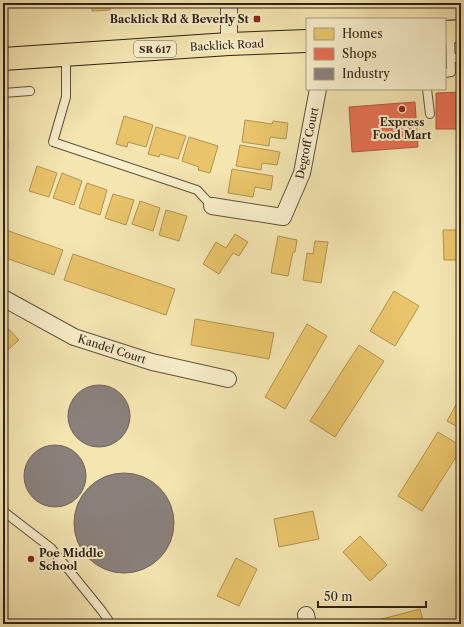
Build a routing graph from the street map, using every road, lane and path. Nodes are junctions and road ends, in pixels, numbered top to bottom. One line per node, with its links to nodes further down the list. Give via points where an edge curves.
1 (229, 3): 4 (street)
2 (452, 32): 6 (lane)
3 (306, 41): 4 (main road, Backlick Road / SR 617)
4 (229, 44): 5 (main road, Backlick Road / SR 617)
5 (66, 54): 8 (main road, Backlick Road / SR 617); 15 (lane, via 66,97 53,142 197,190)
6 (451, 58): 7 (lane); 9 (lane, via 451,72)
7 (461, 58)
8 (3, 59)
9 (446, 73)
10 (318, 90): 15 (street, Degroff Court, via 302,173 283,217)
11 (426, 90): 14 (lane)
12 (30, 91): 13 (lane)
13 (3, 93)
14 (430, 114)
15 (212, 206)
16 (3, 298): 17 (street, Kandel Court, via 74,337 152,362)
17 (228, 379)
18 (3, 512): 19 (lane, via 51,548)
19 (111, 624)

